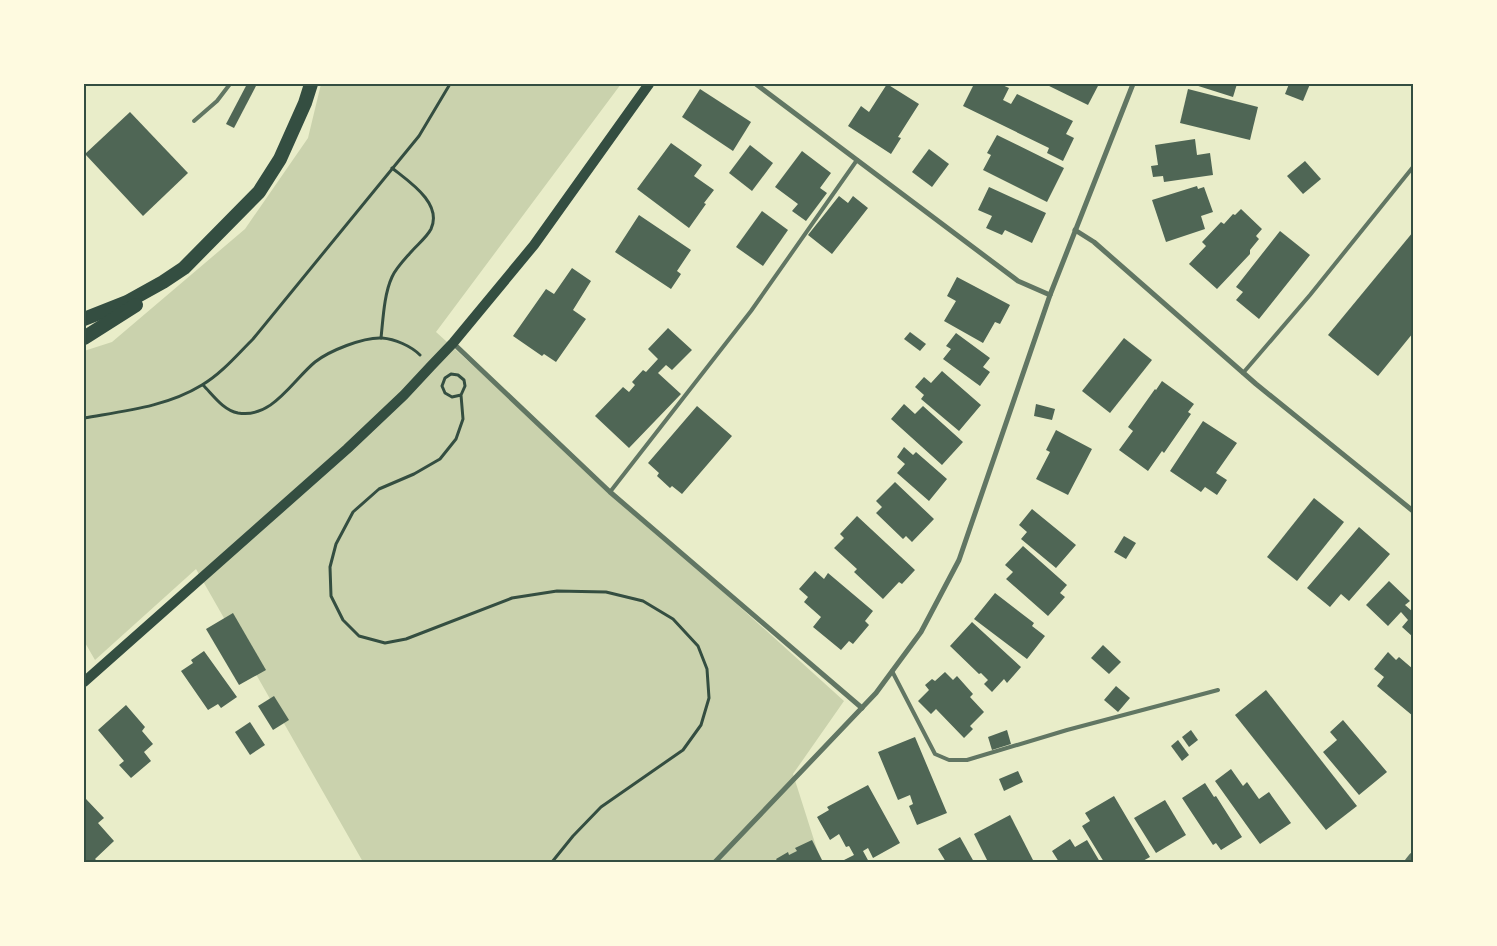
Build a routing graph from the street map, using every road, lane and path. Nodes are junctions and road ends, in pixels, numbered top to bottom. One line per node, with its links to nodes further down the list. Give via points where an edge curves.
1 (230, 84): 7 (lane, via 217,101)
2 (311, 84): 12 (highway, via 280,159 259,192 198,256)
3 (450, 84): 10 (path, via 419,136)
4 (649, 84): 17 (main road, via 534,245)
5 (756, 84): 8 (street)
6 (1133, 84): 11 (street)
7 (194, 121)
8 (857, 160): 13 (street, via 1018,282); 24 (lane, via 751,311)
9 (1413, 167): 19 (lane)
10 (392, 168): 16 (path, via 417,187 431,207 432,218 431,228 391,278); 21 (path, via 253,339)
11 (1075, 230): 13 (street); 19 (street, via 1094,242)
12 (163, 282): 14 (highway, via 127,302); 15 (highway, via 132,308)
13 (1050, 295): 26 (street, via 959,560 921,632)
14 (84, 319)
15 (84, 338)
16 (381, 338): 18 (path, via 416,350); 21 (path, via 365,340 326,354 281,397 261,411 232,412 224,408)
17 (452, 343): 18 (main road); 24 (street)
18 (431, 366): 20 (path); 27 (main road, via 347,450)
19 (1243, 373): 25 (street)
20 (445, 378): 22 (path, via 442,386 445,393 452,397); 22 (path, via 451,374 462,377 465,386)
21 (203, 385): 23 (path, via 160,404)
22 (461, 395): 31 (path, via 463,419 456,439 440,459 379,488 353,512 336,544 330,567 331,596 342,620 360,636 385,643 406,639 512,598 557,591 606,592 643,601 672,619 698,646 707,669 709,698 701,724 683,750 601,806)
23 (84, 418)
24 (610, 492): 29 (street)
25 (1413, 512)
26 (892, 671): 28 (lane, via 936,754 949,760 967,760); 29 (street)
27 (84, 682)
28 (1218, 690)
29 (862, 708): 32 (street)
30 (1413, 857): 33 (street)
31 (552, 862)
32 (715, 862)
33 (1409, 862)

